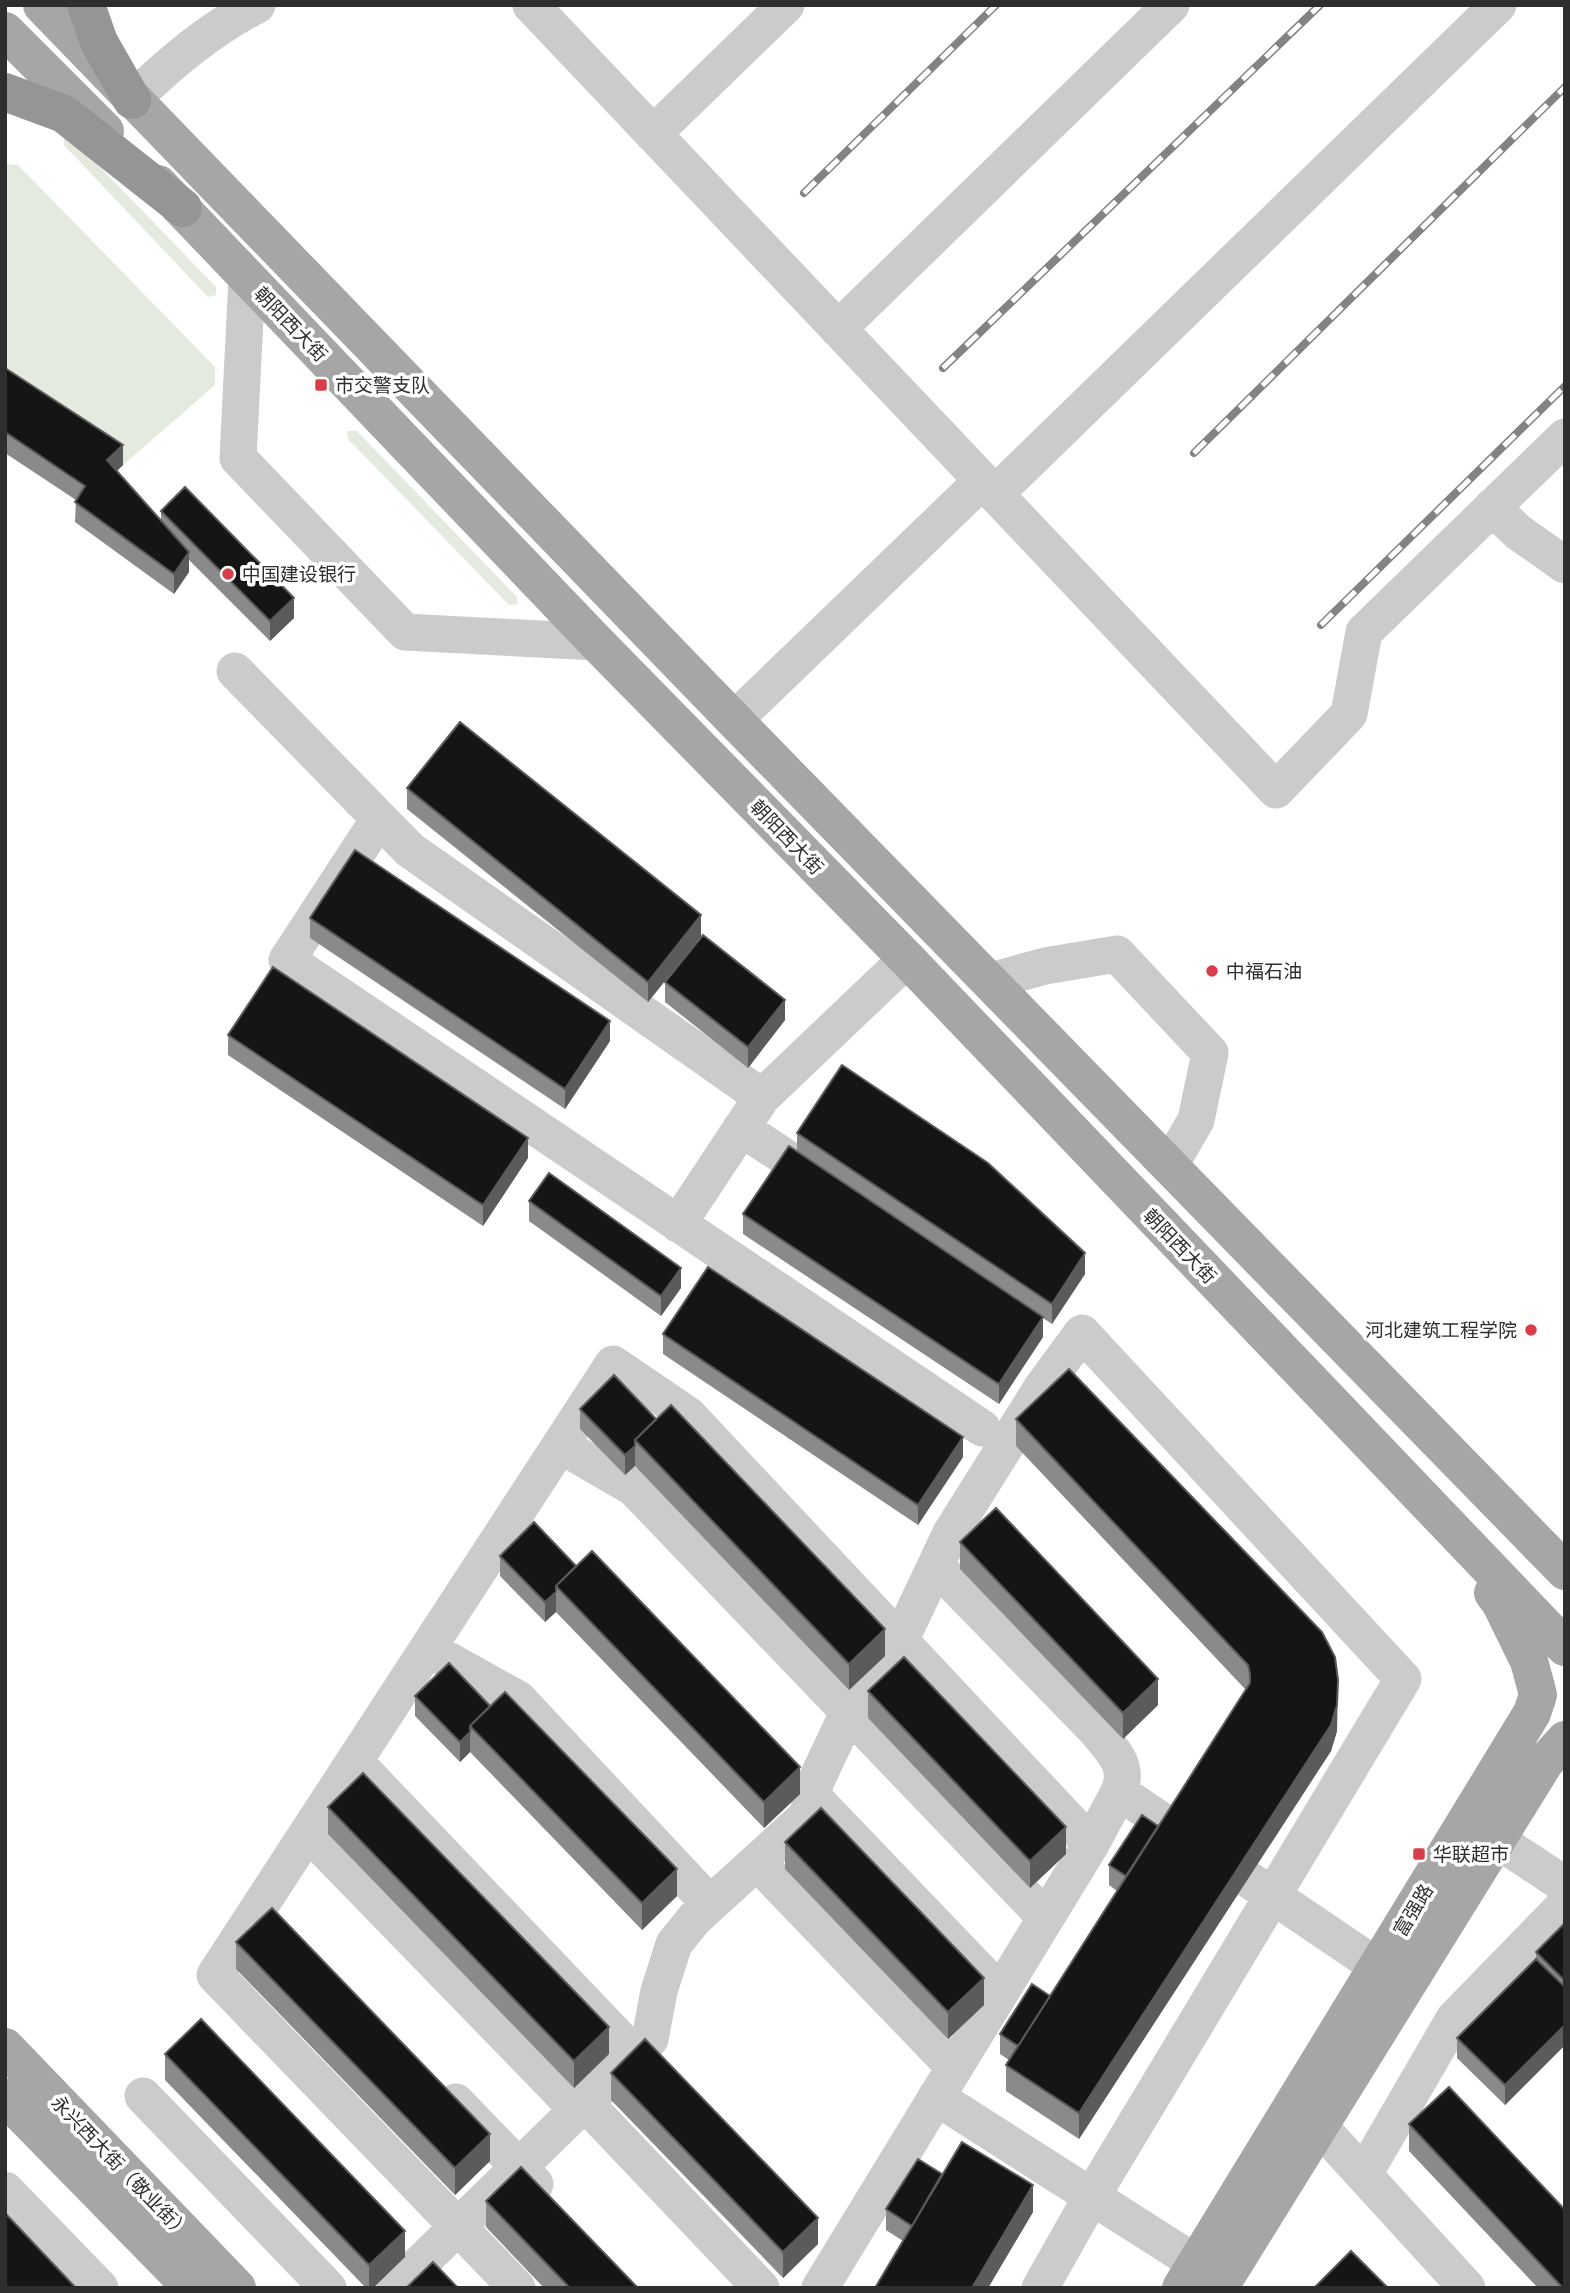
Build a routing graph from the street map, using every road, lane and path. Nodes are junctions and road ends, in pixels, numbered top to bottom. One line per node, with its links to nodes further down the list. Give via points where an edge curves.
1 (42, 5): 10 (main road)
2 (86, 5): 10 (highway, via 99,42)
3 (257, 5): 10 (lane, via 172,62)
4 (531, 5): 11 (lane)
5 (786, 5): 11 (lane)
6 (1171, 5): 14 (lane)
7 (1498, 5): 16 (lane)
8 (5, 31): 12 (main road, 朝阳西大街)
9 (5, 92): 12 (highway, via 64,114)
10 (132, 100): 21 (main road)
11 (653, 134): 14 (lane)
12 (183, 208): 13 (main road, 朝阳西大街)
13 (247, 278): 19 (main road, 朝阳西大街); 19 (lane, via 238,458 405,632)
14 (838, 329): 16 (lane)
15 (1565, 437): 17 (lane)
16 (989, 487): 17 (lane, via 1276,790 1349,714 1364,632); 21 (lane)
17 (1492, 507): 18 (lane)
18 (1565, 565)
19 (596, 642): 23 (main road, 朝阳西大街)
20 (235, 671): 22 (lane)
21 (734, 720): 24 (main road)
22 (379, 818): 25 (lane, via 410,850); 29 (lane, via 287,960)
23 (907, 960): 25 (lane); 32 (main road, 朝阳西大街)
24 (991, 981): 27 (main road); 27 (lane, via 1117,954 1210,1053 1196,1120)
25 (762, 1097): 26 (lane)
26 (741, 1128): 28 (lane); 29 (lane)
27 (1170, 1165): 33 (main road)
28 (855, 1203)
29 (678, 1224): 30 (lane)
30 (982, 1428)
31 (560, 1446): 36 (lane, via 613,1364 688,1415); 38 (lane); 40 (lane, via 634,1488)
32 (1417, 1494): 37 (main road, 朝阳西大街); 41 (main road, 富强路, via 1500,1602 1536,1688)
33 (1555, 1561): 35 (main road)
34 (936, 1566): 36 (lane); 44 (lane, via 1096,1729 1119,1759 1125,1778); 51 (lane, via 951,1533 1041,1389 1082,1333 1403,1679)
35 (1565, 1584)
36 (900, 1641): 40 (lane, via 892,1670); 48 (lane)
37 (1565, 1647)
38 (428, 1649): 43 (lane); 52 (lane, via 518,1699)
39 (1565, 1690): 41 (main road)
40 (849, 1711): 45 (lane); 54 (lane)
41 (1532, 1713): 55 (main road, 富强路)
42 (1564, 1739): 47 (main road, 富强路)
43 (355, 1762): 46 (lane); 58 (lane)
44 (1119, 1792): 48 (lane); 51 (lane)
45 (812, 1796): 49 (lane, via 807,1816); 56 (lane)
46 (308, 1832): 63 (lane); 70 (lane, via 272,1912 215,1975)
47 (1497, 1840): 50 (lane); 64 (main road, 富强路)
48 (1091, 1844): 54 (lane)
49 (757, 1862): 52 (lane); 60 (lane)
50 (1565, 1885)
51 (1272, 1896): 55 (lane); 68 (lane)
52 (710, 1904): 58 (lane, via 674,1944 650,2039)
53 (1565, 1905): 66 (lane, via 1454,2020)
54 (1046, 1918): 56 (lane)
55 (1378, 1968): 71 (main road, 富强路)
56 (1000, 1993): 60 (lane)
57 (5, 2047): 74 (main road, 永兴西大街（敬业街）)
58 (634, 2054): 63 (lane)
59 (434, 2079): 65 (lane)
60 (945, 2082): 68 (lane); 79 (lane)
61 (5, 2096): 73 (main road, 永兴西大街（敬业街）)
62 (143, 2096): 75 (lane)
63 (581, 2106): 65 (lane); 78 (lane)
64 (1319, 2126): 66 (lane); 71 (main road, 富强路)
65 (519, 2167): 69 (lane); 70 (lane)
66 (1364, 2174): 81 (lane)
67 (5, 2190): 72 (lane)
68 (1092, 2196): 71 (lane); 80 (lane)
69 (558, 2207)
70 (458, 2227): 76 (lane); 77 (lane)
71 (1199, 2280)
72 (100, 2288)
73 (192, 2288)
74 (237, 2288)
75 (328, 2288)
76 (395, 2288)
77 (517, 2288)
78 (761, 2288)
79 (820, 2288)
80 (1040, 2288)
81 (1467, 2288)

